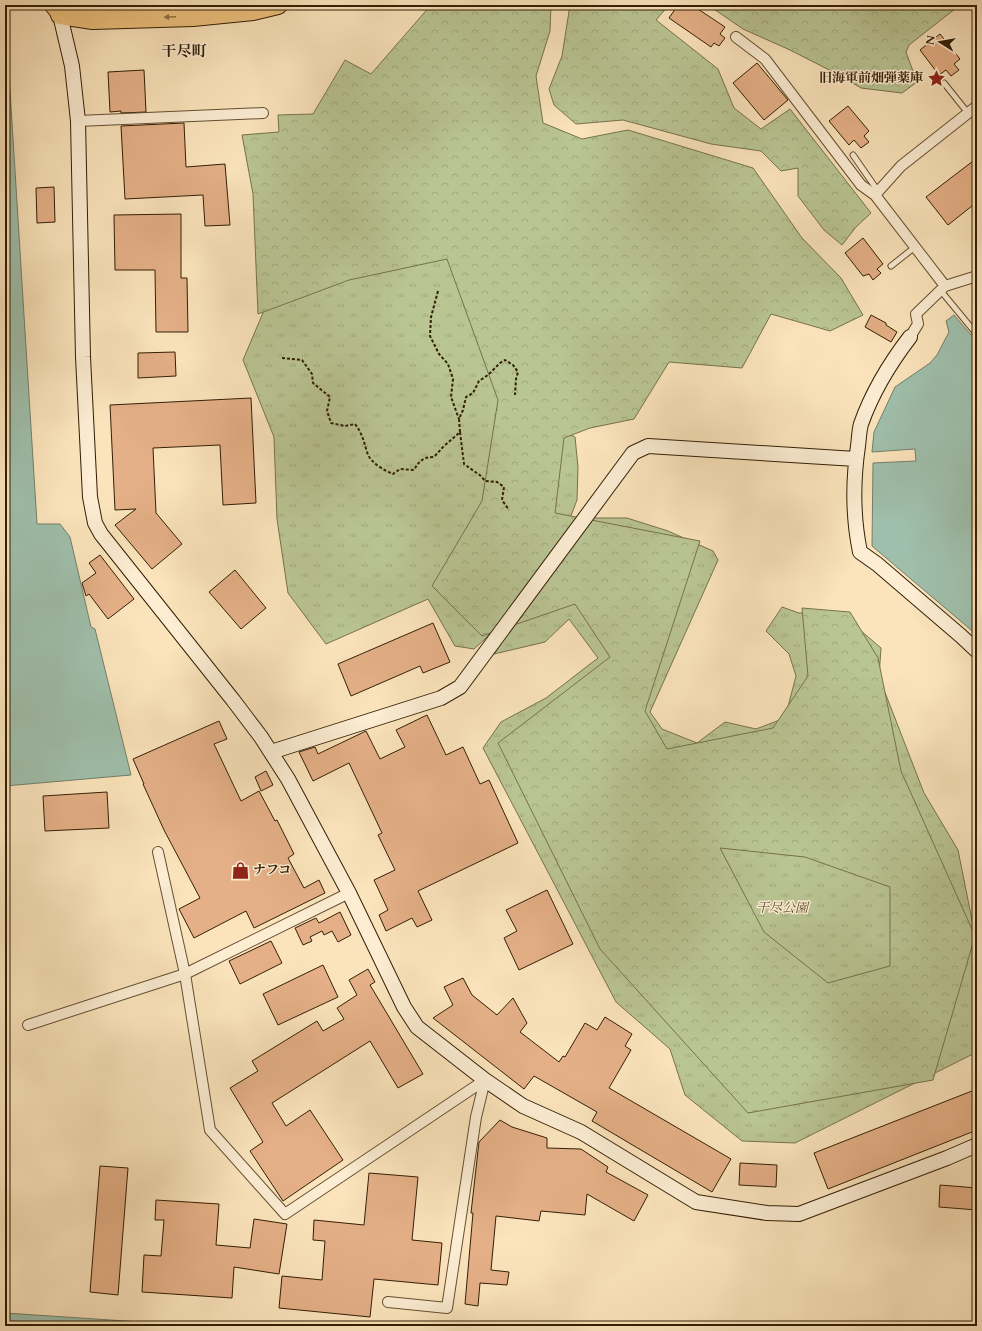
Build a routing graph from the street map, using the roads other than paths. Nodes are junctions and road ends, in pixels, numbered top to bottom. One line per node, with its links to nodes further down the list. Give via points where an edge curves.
1 (169, 5): 3 (highway)
2 (278, 5): 3 (highway, one-way to 3, via 253,11 193,17 93,20)
3 (57, 8): 9 (street, via 72,66)
4 (736, 37): 11 (street, via 765,59 861,184)
5 (944, 84): 8 (lane)
6 (977, 106): 8 (street)
7 (263, 113): 9 (street)
8 (968, 113): 11 (street, via 901,166)
9 (78, 121): 20 (street, via 83,357 90,497 95,523 101,534 234,700)
10 (853, 155): 11 (lane)
11 (876, 193): 12 (street)
12 (915, 247): 13 (lane); 15 (street)
13 (891, 266)
14 (977, 276): 15 (street)
15 (943, 288): 16 (lane); 17 (street, via 916,314 918,324)
16 (974, 331)
17 (910, 337): 18 (street, via 883,377 861,426)
18 (856, 459): 19 (street, via 856,535 860,552); 20 (street, via 648,446 633,453 460,687 441,698)
19 (977, 651)
20 (271, 752): 22 (street)
21 (158, 852): 23 (street)
22 (349, 893): 23 (street); 25 (street, via 404,1008 417,1027)
23 (185, 974): 24 (street); 25 (street, via 210,1130 285,1214)
24 (28, 1026)
25 (485, 1080): 26 (street, via 523,1106 581,1132 696,1202 767,1213 799,1214); 27 (street, via 476,1117 447,1308)
26 (977, 1145)
27 (388, 1302)

